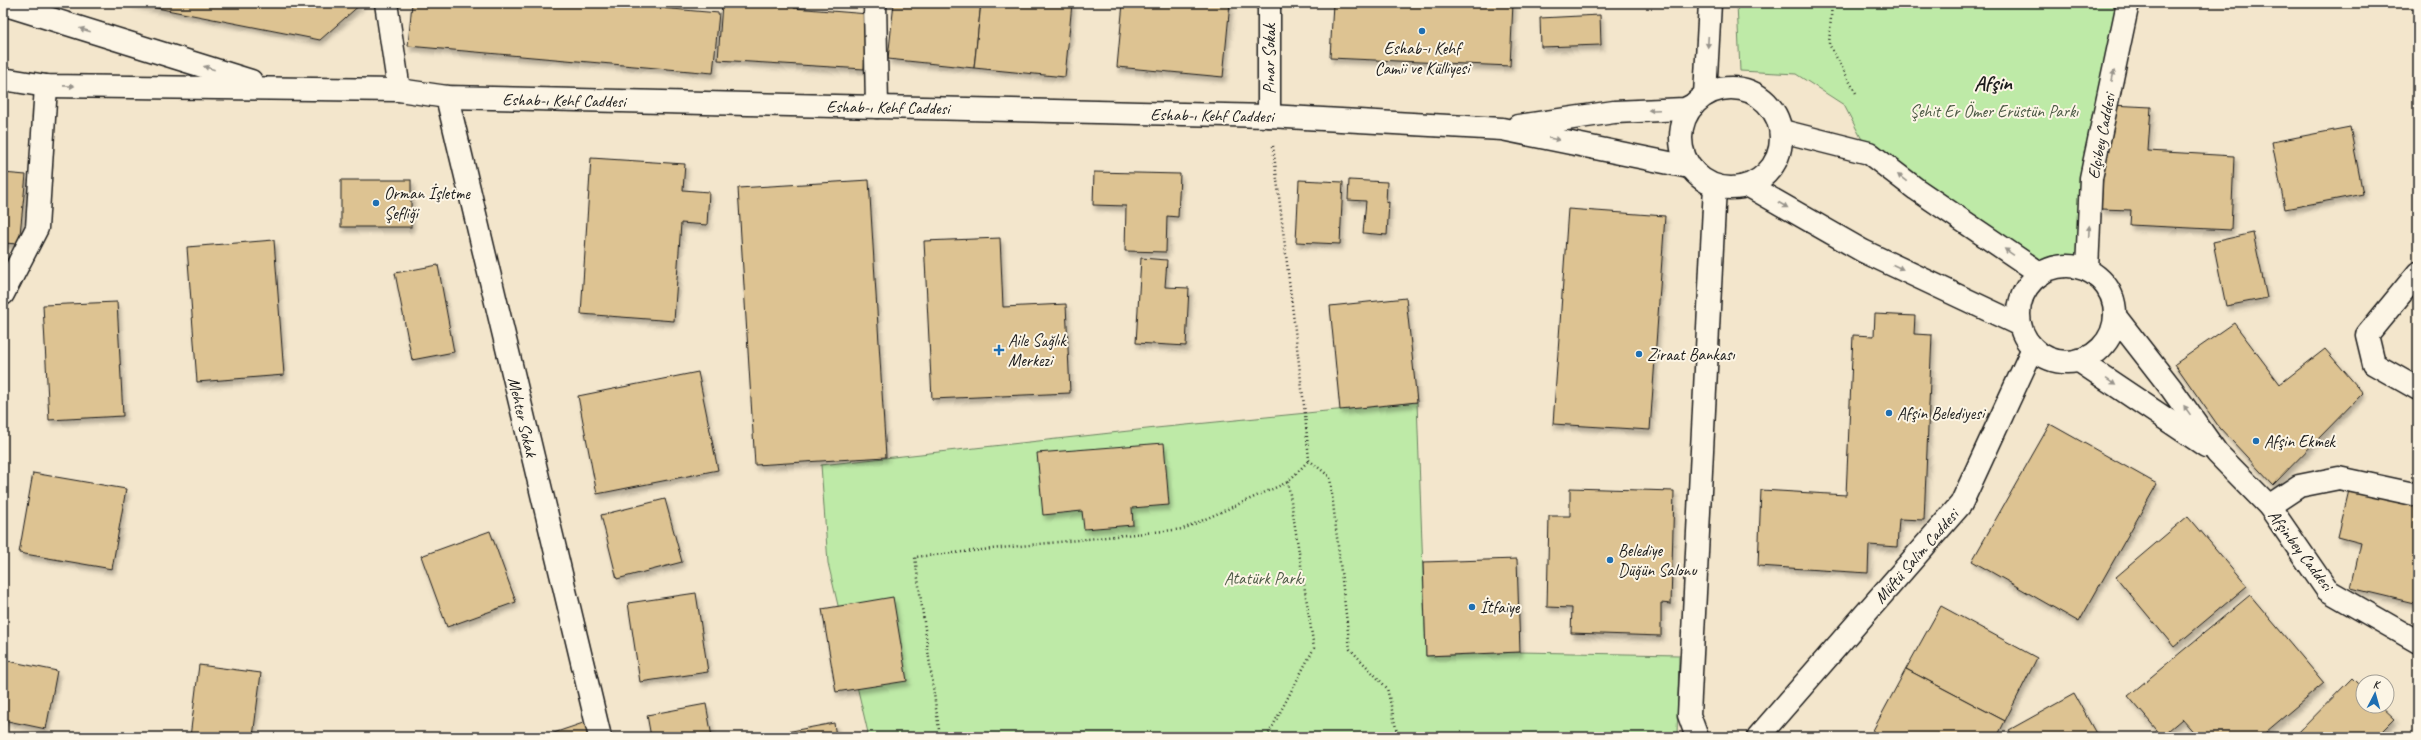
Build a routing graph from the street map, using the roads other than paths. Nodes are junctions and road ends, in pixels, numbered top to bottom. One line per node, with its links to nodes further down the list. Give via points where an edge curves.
1 (386, 3): 10 (street)
2 (875, 3): 13 (street)
3 (1269, 3): 14 (street, Pınar Sokak)
4 (1710, 3): 12 (street, one-way to 12)
5 (2128, 3): 20 (street, Elçibey Caddesi, one-way to 5, via 2091,178)
6 (3, 4): 9 (street, one-way to 6)
7 (3, 79): 8 (street, Eshab-ı Kehf Caddesi)
8 (46, 86): 9 (street, Eshab-ı Kehf Caddesi, one-way to 9); 23 (street, via 37,228)
9 (273, 88): 10 (street, Eshab-ı Kehf Caddesi)
10 (399, 90): 11 (street, Eshab-ı Kehf Caddesi)
11 (447, 97): 13 (street, Eshab-ı Kehf Caddesi); 33 (street, Mehter Sokak)
12 (1699, 100): 15 (street, one-way to 15, via 1685,109 1614,112); 16 (street, via 1721,89 1737,88 1752,93 1773,110); 17 (street, via 1684,120 1681,135 1682,152)
13 (877, 107): 14 (street, Eshab-ı Kehf Caddesi)
14 (1269, 116): 15 (street, Eshab-ı Kehf Caddesi)
15 (1502, 129): 17 (street, one-way to 17)
16 (1782, 131): 19 (street, via 1781,148 1775,165 1764,178); 22 (street, one-way to 16, via 1916,189 1869,153)
17 (1689, 166): 18 (street, via 1700,179)
18 (1715, 186): 19 (street); 34 (street, via 1689,715)
19 (1749, 186): 25 (street, one-way to 25, via 1863,250)
20 (2087, 270): 22 (street, via 2072,266 2056,267); 24 (street, via 2099,278 2108,289)
21 (2418, 273): 28 (street, via 2367,335 2374,364)
22 (2041, 274): 25 (street, via 2030,283 2022,296 2019,310)
23 (3, 294)
24 (2115, 316): 27 (street, via 2104,344 2092,354); 29 (street, one-way to 24)
25 (2020, 325): 26 (street)
26 (2033, 348): 27 (street, via 2050,360); 35 (street, Müftü Salim Caddesi, via 1962,504)
27 (2078, 360): 29 (street, one-way to 29)
28 (2418, 389)
29 (2217, 453): 31 (street, Afşinbey Caddesi)
30 (2418, 495): 31 (street, via 2339,478 2299,486)
31 (2269, 506): 32 (street, Afşinbey Caddesi, via 2326,590)
32 (2418, 642)
33 (600, 737)
34 (1697, 737)
35 (1758, 737)

